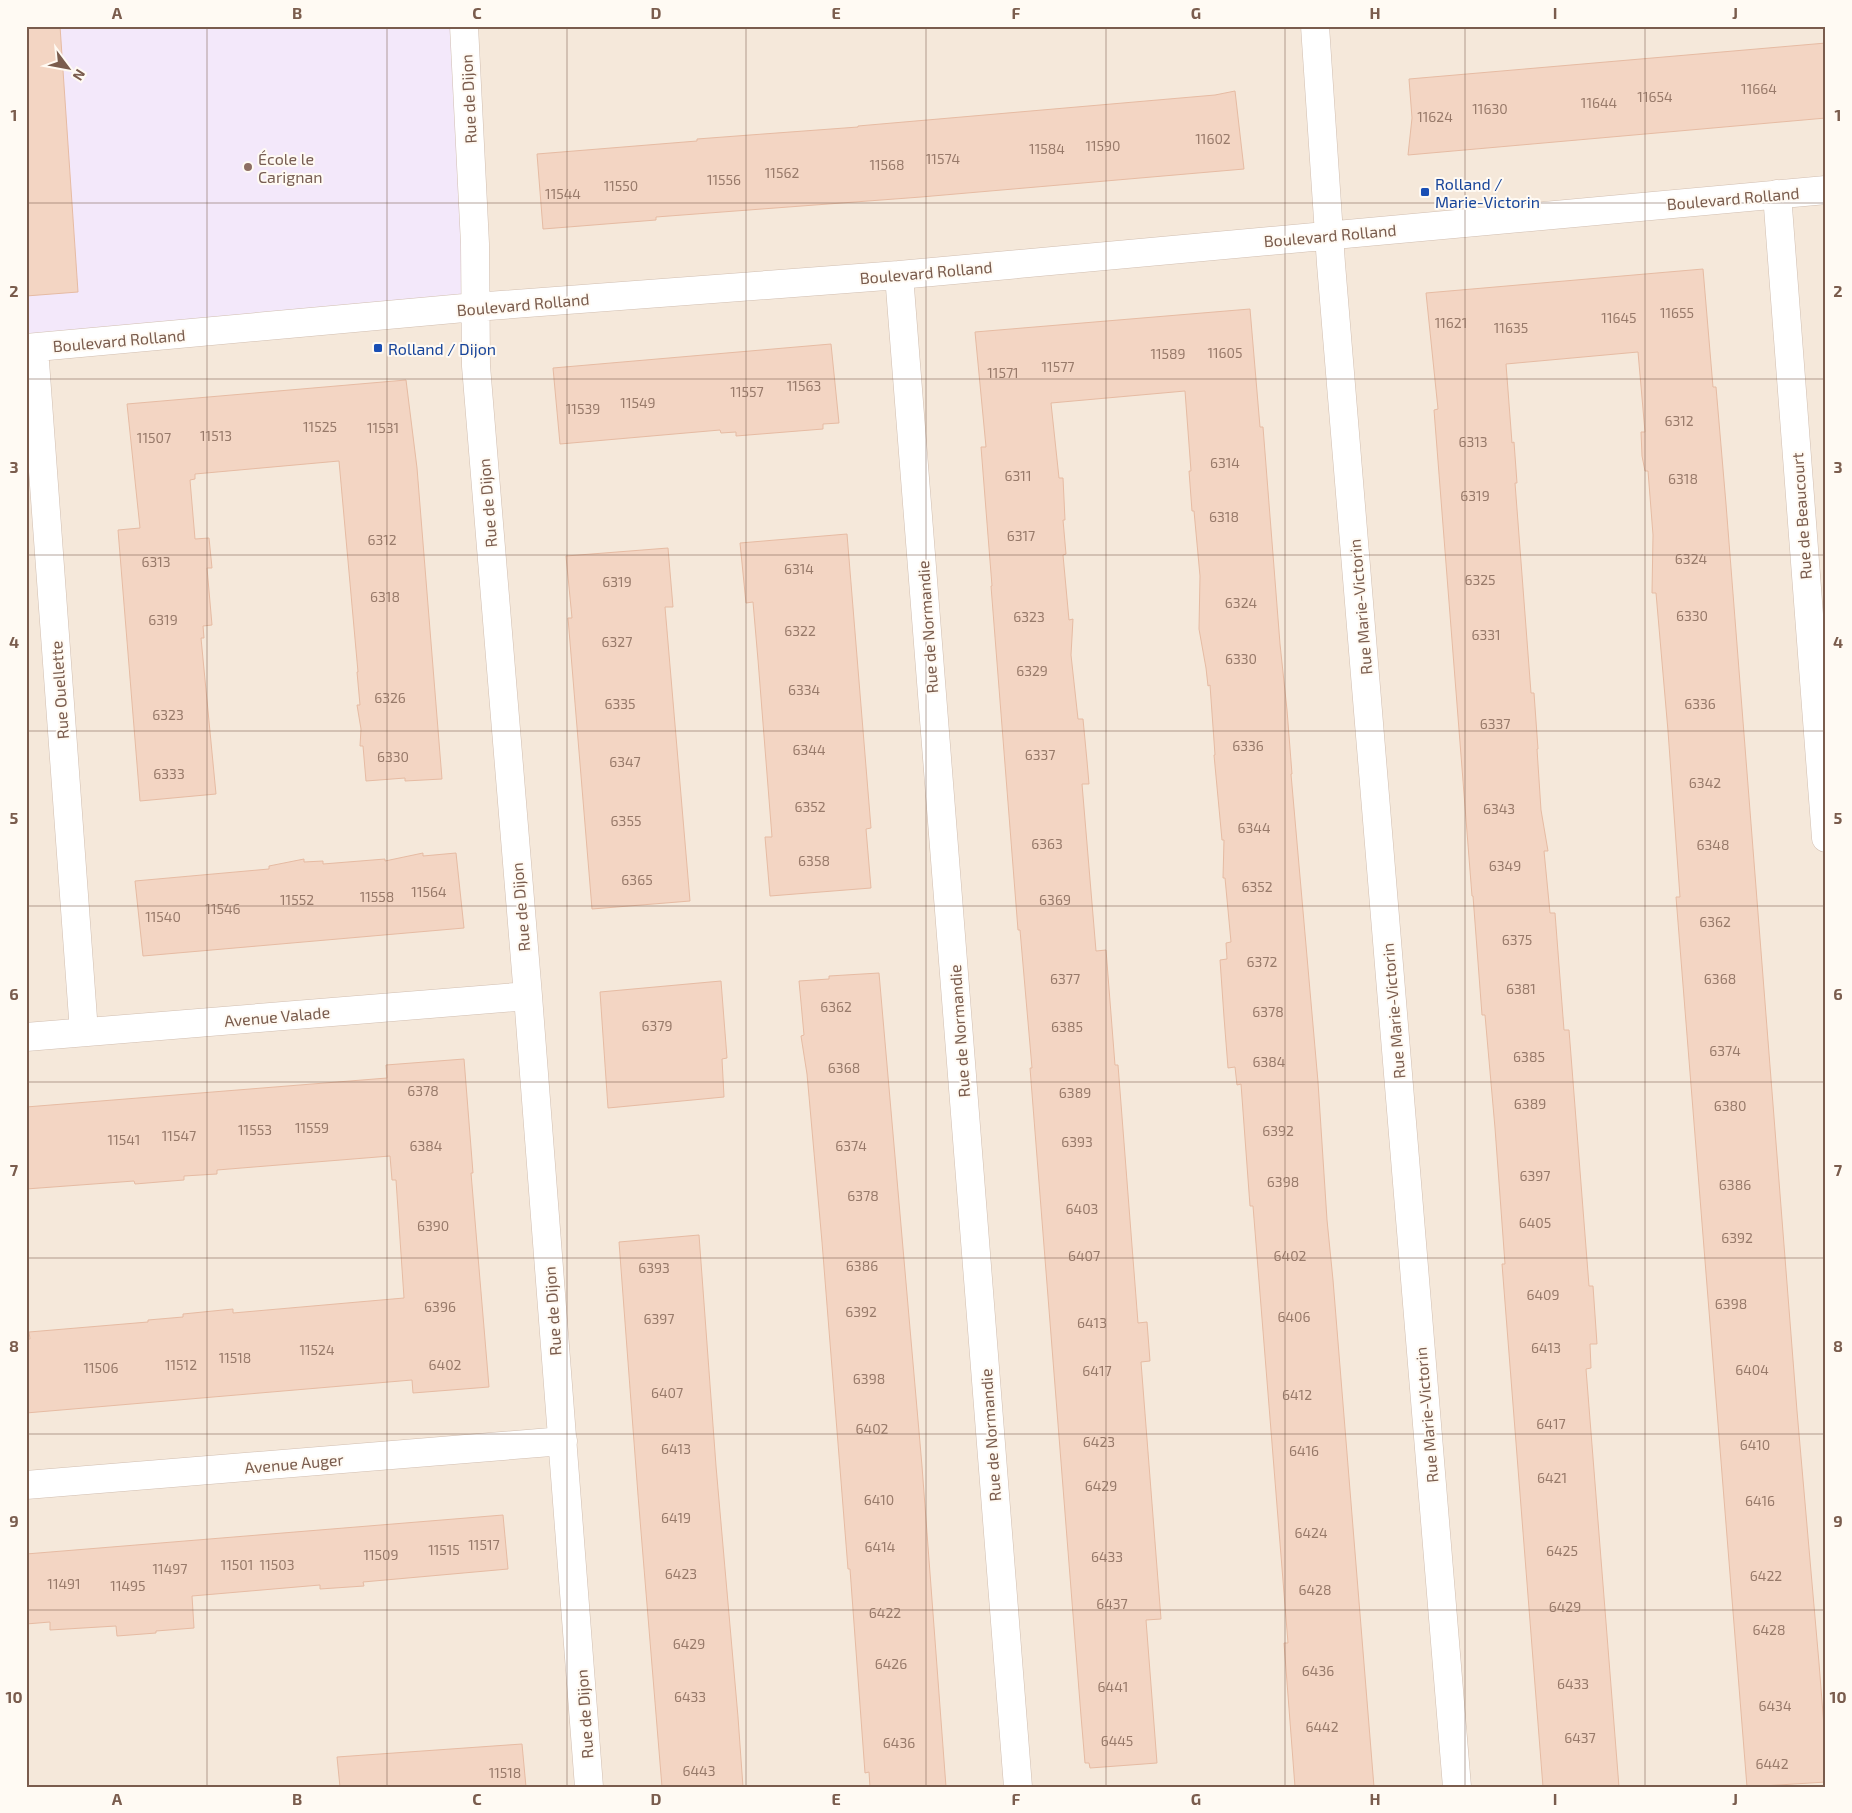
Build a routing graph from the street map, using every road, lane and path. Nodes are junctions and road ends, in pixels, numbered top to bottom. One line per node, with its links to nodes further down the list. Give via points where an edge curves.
1 (464, 26): 7 (street, Rue de Dijon)
2 (1315, 26): 5 (street, Rue Marie-Victorin)
3 (1826, 190): 4 (street, Boulevard Rolland)
4 (1776, 194): 5 (street, Boulevard Rolland); 9 (street, Rue de Beaucourt)
5 (1329, 235): 6 (street, Boulevard Rolland); 17 (street, Rue Marie-Victorin)
6 (899, 275): 7 (street, Boulevard Rolland); 16 (street, Rue de Normandie)
7 (475, 307): 8 (street, Boulevard Rolland); 10 (street, Rue de Dijon, via 477,376)
8 (30, 348): 11 (street, Rue Ouellette)
9 (1826, 838)
10 (528, 996): 11 (street, Avenue Valade); 13 (street, Rue de Dijon)
11 (84, 1032): 12 (street, Avenue Valade)
12 (26, 1037)
13 (563, 1441): 14 (street, Avenue Auger); 15 (street, Rue de Dijon)
14 (26, 1485)
15 (589, 1787)
16 (1018, 1787)
17 (1457, 1787)

